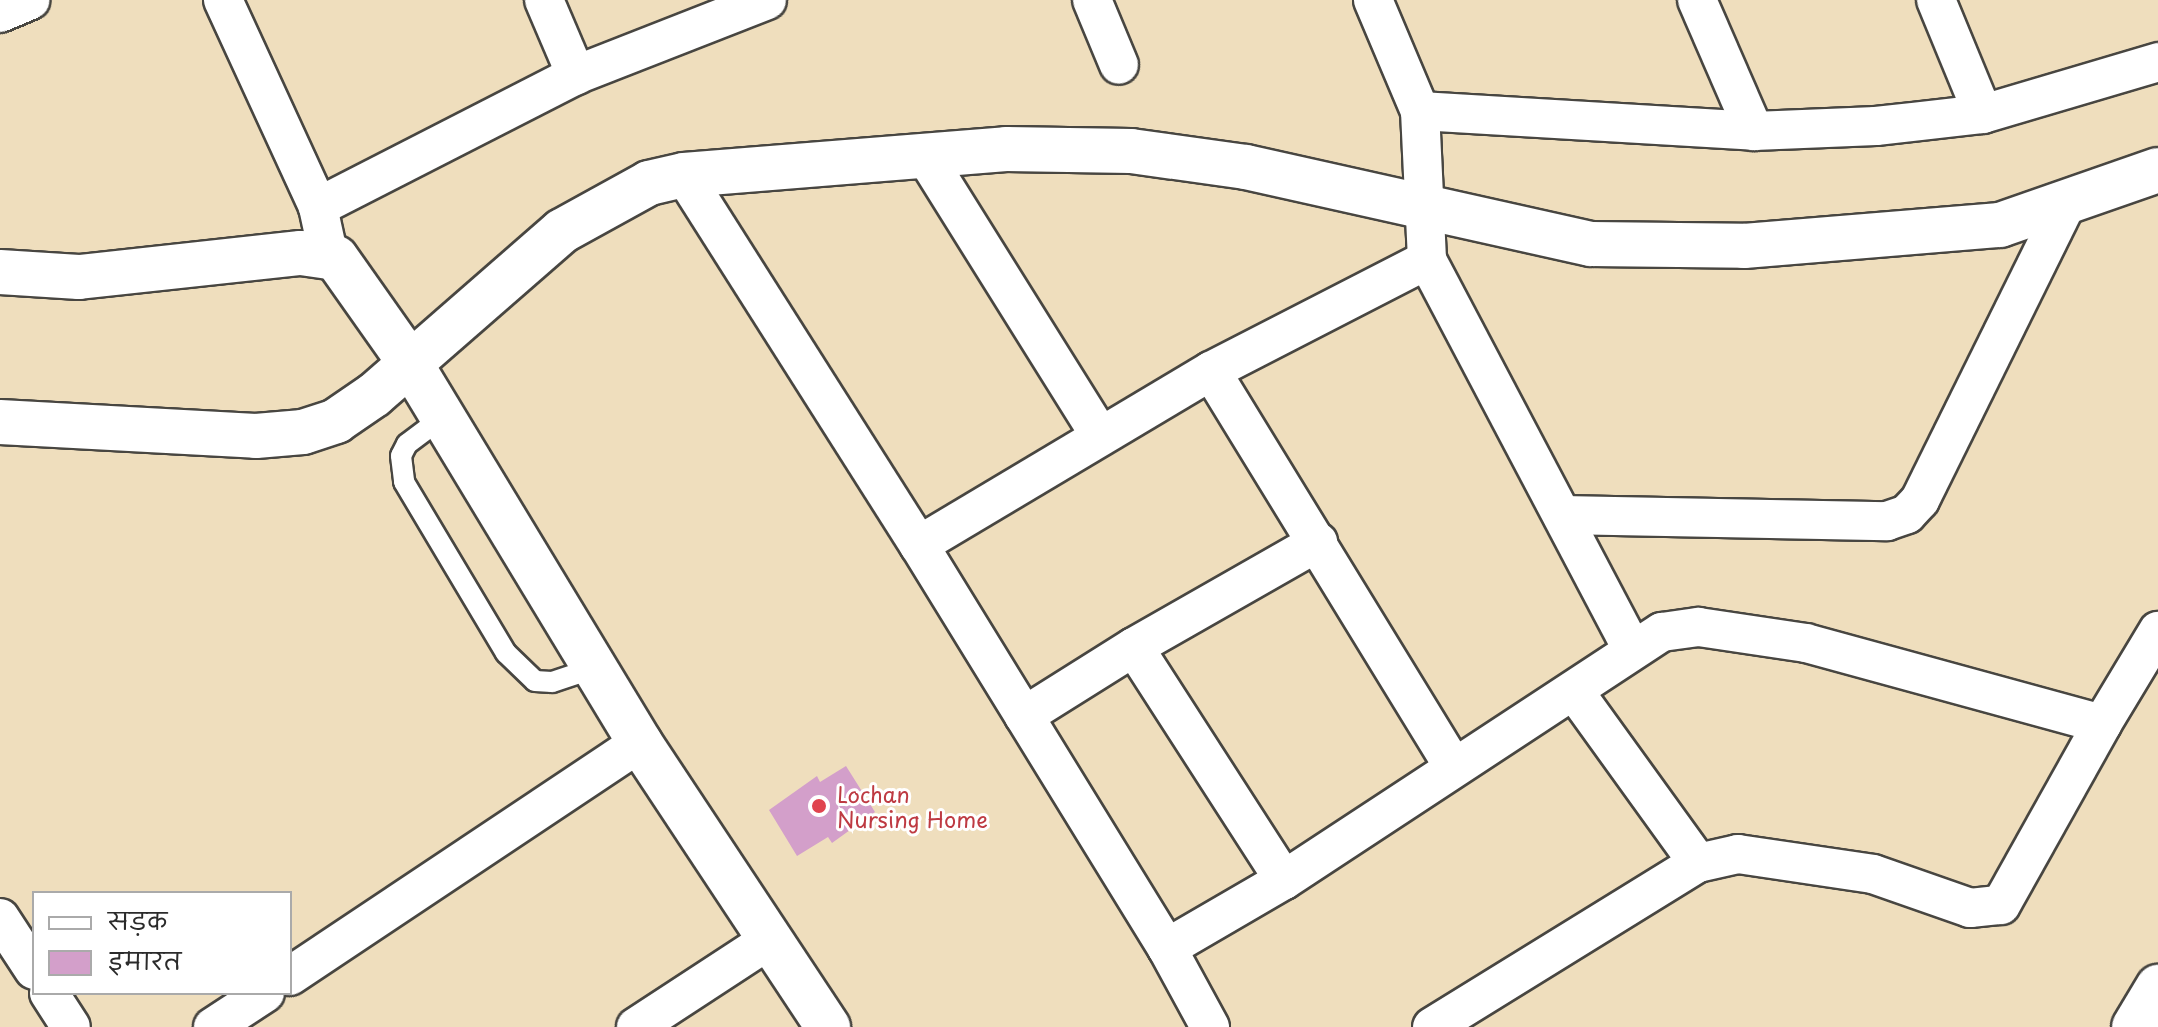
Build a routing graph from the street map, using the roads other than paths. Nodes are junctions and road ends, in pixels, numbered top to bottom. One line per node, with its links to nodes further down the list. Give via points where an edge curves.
1 (30, 0): 9 (street)
2 (223, 0): 21 (street)
3 (544, 0): 12 (street)
4 (767, 0): 12 (street)
5 (1092, 0): 11 (street)
6 (1373, 0): 14 (street)
7 (1697, 0): 15 (street)
8 (1936, 0): 13 (street)
9 (0, 13)
10 (2158, 62): 13 (street)
11 (1119, 65)
12 (576, 75): 21 (street)
13 (1983, 114): 15 (street, via 1876,126)
14 (1421, 120): 15 (street); 19 (street)
15 (1754, 131)
16 (924, 154): 18 (street); 19 (street, via 1131,151); 29 (street)
17 (2158, 170): 20 (street)
18 (684, 175): 25 (street, via 649,183 562,231); 32 (street)
19 (1426, 196): 20 (street, via 1591,244 1744,246 2000,225); 22 (street)
20 (2068, 200): 30 (street, via 1920,500 1907,514 1887,521)
21 (318, 207): 23 (street)
22 (1427, 260): 26 (street); 30 (street)
23 (337, 261): 24 (street, via 79,277); 25 (street)
24 (0, 272)
25 (410, 363): 27 (street); 28 (street, via 336,421 303,432 256,436)
26 (1211, 371): 29 (street); 31 (street)
27 (443, 417): 36 (street); 36 (lane, via 407,444 400,468 506,653 535,681 552,682)
28 (0, 422)
29 (1100, 436): 32 (street)
30 (1562, 515): 35 (street)
31 (1318, 542): 34 (street); 41 (street)
32 (919, 545): 38 (street)
33 (2158, 631): 39 (street)
34 (1134, 647): 38 (street); 43 (street)
35 (1632, 648): 37 (street); 39 (street, via 1662,632 1727,629 1806,643)
36 (594, 668): 40 (street)
37 (1574, 691): 41 (street); 42 (street)
38 (1024, 716): 46 (street)
39 (2102, 724): 42 (street, via 2013,891 1991,909 1970,908 1873,874 1795,860 1738,854)
40 (640, 743): 45 (street); 48 (street)
41 (1453, 766): 43 (street)
42 (1698, 863): 52 (street)
43 (1284, 880): 46 (street)
44 (0, 918): 47 (street)
45 (769, 940): 55 (street); 56 (street)
46 (1167, 948): 57 (street)
47 (32, 967)
48 (292, 975)
49 (2158, 987): 58 (street)
50 (50, 995): 53 (street)
51 (262, 995): 54 (street)
52 (1439, 1025)
53 (71, 1027)
54 (213, 1027)
55 (636, 1027)
56 (828, 1027)
57 (1210, 1027)
58 (2134, 1027)

